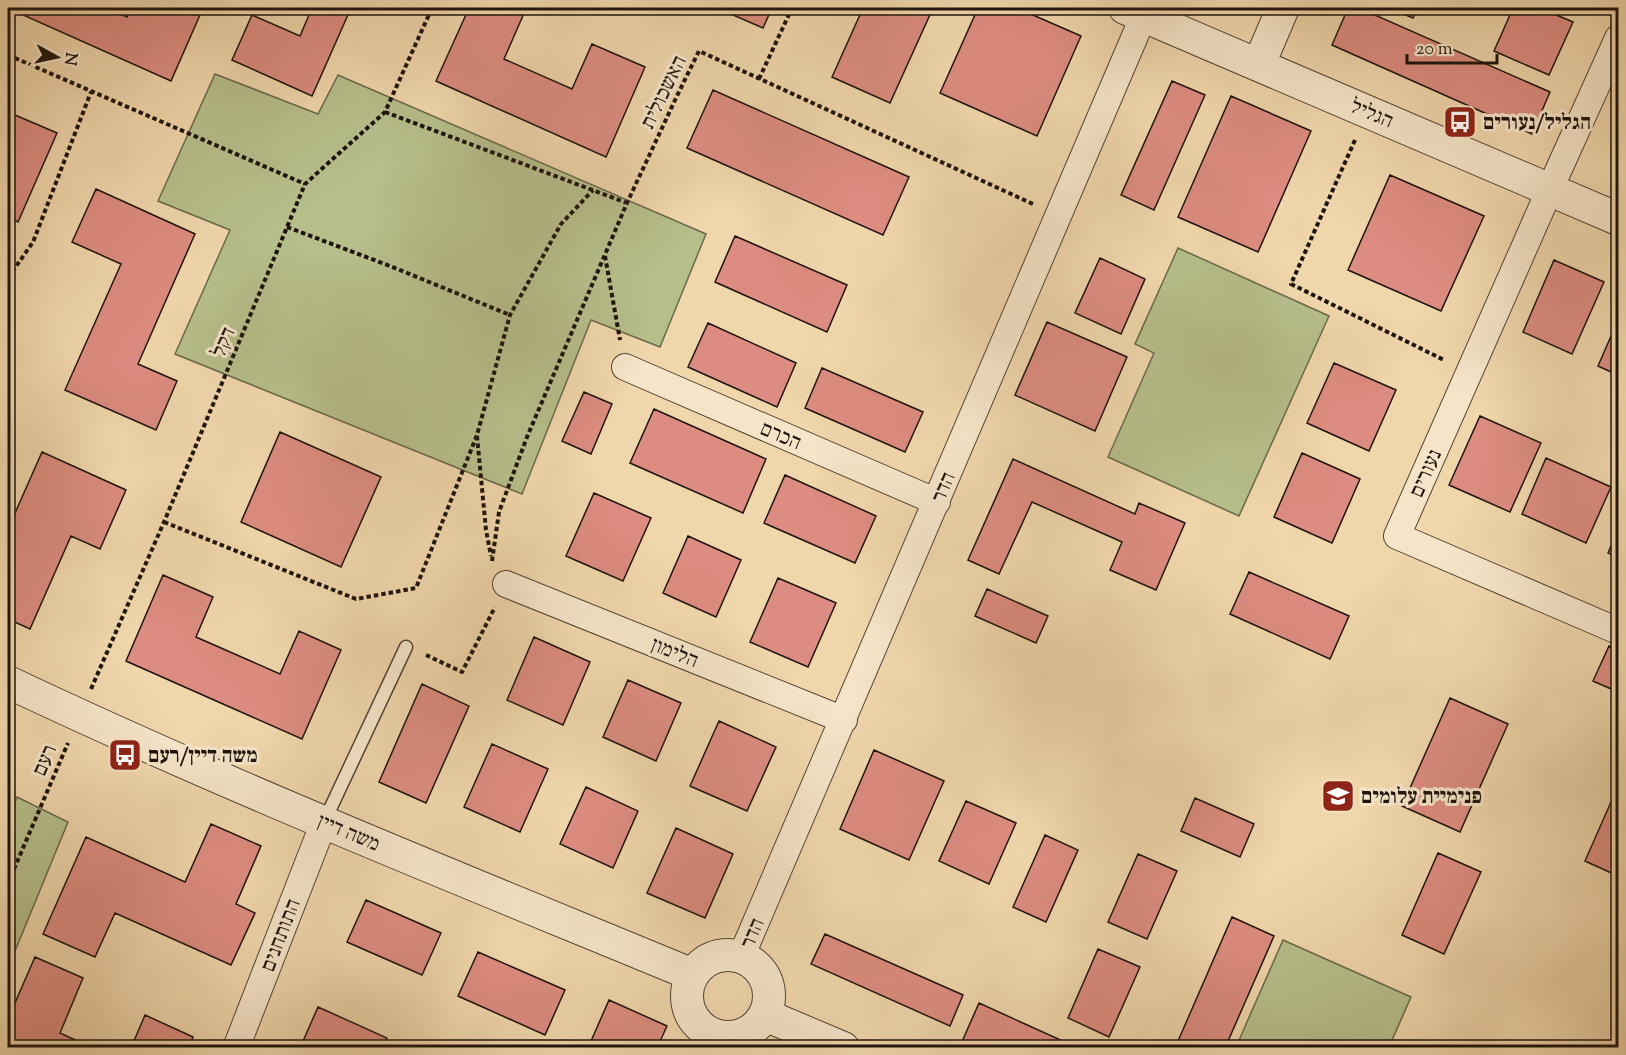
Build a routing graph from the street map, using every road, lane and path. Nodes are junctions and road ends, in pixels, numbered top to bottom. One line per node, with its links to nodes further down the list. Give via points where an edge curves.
1 (432, 8): 11 (path, דקל)
2 (792, 8): 8 (path)
3 (1283, 8): 7 (street)
4 (1134, 11): 7 (street, הגליל); 16 (street, הדר)
5 (1618, 38): 13 (street, נעורים)
6 (8, 55): 9 (path)
7 (1259, 64): 10 (street, הגליל)
8 (759, 79): 15 (path, האשכולית, via 699,51); 16 (path, האשכולית)
9 (91, 92): 12 (path); 20 (path, via 33,242)
10 (1367, 111): 13 (street, הגליל); 23 (path, via 1291,284)
11 (385, 112): 12 (path, דקל); 14 (path)
12 (305, 184): 18 (path, דקל)
13 (1550, 189): 17 (street, הגליל); 23 (street, נעורים)
14 (593, 190): 15 (path); 21 (path, via 561,224)
15 (627, 203): 19 (path)
16 (1059, 215): 25 (street, הדר)
17 (1618, 219)
18 (287, 227): 21 (path); 26 (path, דקל)
19 (605, 255): 22 (path); 27 (path, via 498,512)
20 (8, 278)
21 (510, 315): 24 (path)
22 (625, 368): 25 (street, הכרם)
23 (1469, 372): 29 (street, נעורים, via 1397,536)
24 (477, 435): 26 (path, via 416,588 356,599); 27 (path)
25 (937, 502): 33 (street, הדר)
26 (164, 522): 32 (path, דקל)
27 (492, 561): 28 (path)
28 (506, 584): 30 (path, via 462,672); 33 (street, הלימון)
29 (1618, 631)
30 (406, 646): 34 (lane)
31 (8, 682): 32 (street, משה דיין)
32 (80, 716): 34 (street, משה דיין); 35 (path, רעם)
33 (844, 720): 36 (street, הדר)
34 (324, 822): 37 (street, משה דיין); 40 (street, התותחנים)
35 (8, 883)
36 (741, 957): 37 (street, via 714,958); 38 (street, via 754,964 768,987)
37 (693, 975): 39 (street, via 687,988 687,1002)
38 (765, 1015): 39 (street, via 742,1035); 41 (street)
39 (708, 1041)
40 (236, 1047)
41 (843, 1047)

